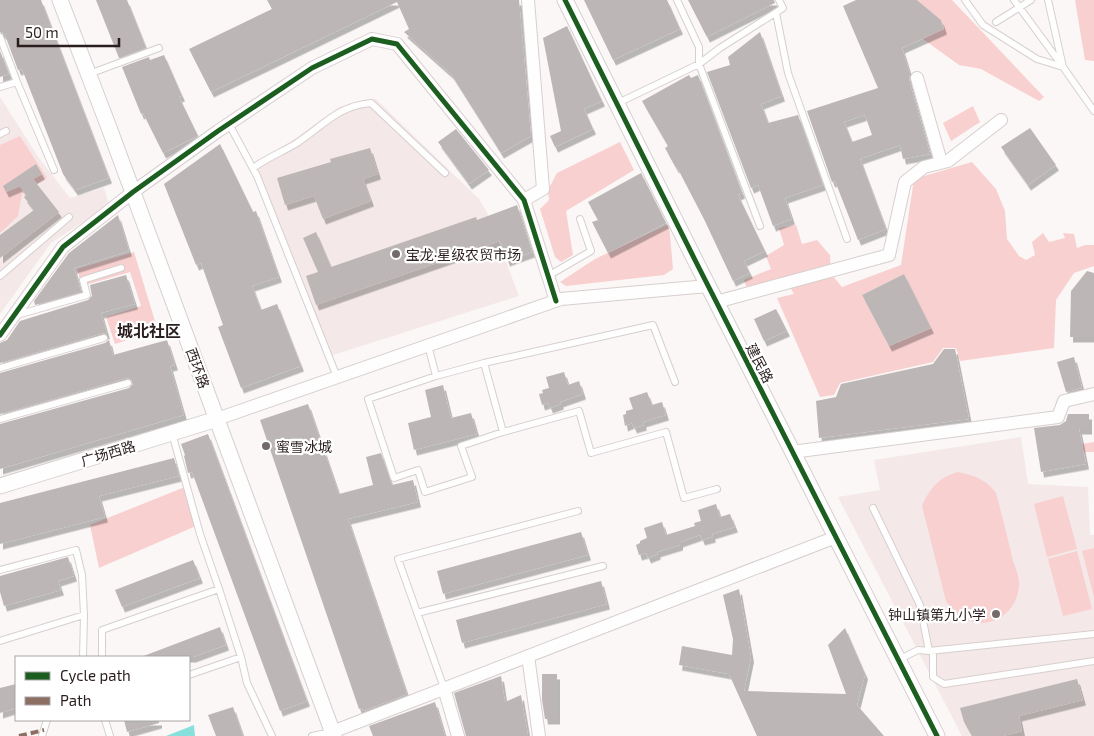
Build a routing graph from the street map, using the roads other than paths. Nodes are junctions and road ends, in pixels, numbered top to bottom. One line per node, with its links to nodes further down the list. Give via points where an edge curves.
1 (60, 0): 17 (street, 西环路)
2 (528, 0): 30 (street, via 543,189)
3 (565, 0): 21 (street, 建民路)
4 (677, 0): 15 (lane, via 699,47)
5 (779, 0): 11 (lane, via 783,8)
6 (965, 0): 16 (lane, via 983,25 1037,59)
7 (1014, 0): 10 (lane)
8 (1031, 0): 10 (lane)
9 (1048, 0): 16 (lane)
10 (1020, 8): 12 (lane); 16 (lane)
11 (776, 13): 15 (lane); 34 (lane, via 788,73)
12 (996, 22)
13 (0, 37): 19 (lane)
14 (159, 48): 17 (lane)
15 (699, 64): 21 (lane); 33 (lane)
16 (1063, 67): 22 (lane)
17 (89, 74): 29 (street, 西环路)
18 (917, 78): 25 (street)
19 (18, 82): 20 (lane); 27 (lane)
20 (0, 87)
21 (617, 104): 38 (street, 建民路)
22 (1094, 111)
23 (1001, 120): 25 (street, via 948,161)
24 (229, 124): 26 (lane); 29 (street); 30 (street, via 312,68 372,39 397,44)
25 (942, 162): 40 (street, via 924,167 905,182 889,256)
26 (253, 168): 28 (lane, via 296,144 337,112 371,103); 48 (lane)
27 (54, 170)
28 (445, 173)
29 (133, 192): 41 (street, via 63,247); 53 (street, 西环路)
30 (524, 200): 37 (street)
31 (69, 218): 36 (lane)
32 (580, 219): 37 (lane, via 591,251)
33 (760, 226)
34 (847, 239)
35 (121, 268): 41 (lane, via 83,280 87,295)
36 (0, 276)
37 (548, 276): 39 (street)
38 (708, 286): 39 (street); 40 (street, 建民路)
39 (556, 301): 44 (street)
40 (716, 302): 56 (street, 建民路)
41 (13, 316): 42 (street)
42 (0, 335)
43 (104, 338): 46 (lane)
44 (428, 346): 47 (lane); 48 (street)
45 (484, 363): 47 (lane); 49 (lane, via 653,325); 54 (lane)
46 (0, 368)
47 (436, 376): 54 (lane, via 368,398 394,478 418,470 425,492 472,477 461,446)
48 (337, 377): 53 (street)
49 (675, 382)
50 (128, 383): 52 (lane)
51 (1094, 394): 56 (street, via 1064,400 1058,417)
52 (0, 419)
53 (217, 419): 55 (street, 广场西路); 80 (street, 西环路)
54 (503, 432): 58 (lane, via 580,411 591,453 666,432 684,498)
55 (172, 433): 57 (street, 广场西路); 64 (lane)
56 (792, 452): 61 (street, 建民路)
57 (0, 486)
58 (717, 490)
59 (874, 508): 69 (lane, via 920,604)
60 (578, 511): 65 (lane, via 398,559)
61 (836, 537): 73 (street); 74 (street, 建民路)
62 (603, 566): 65 (lane)
63 (0, 570): 66 (lane, via 76,550 82,575)
64 (219, 589): 71 (lane, via 102,630); 72 (lane)
65 (418, 613): 77 (lane)
66 (84, 615): 68 (lane); 70 (lane)
67 (1093, 636): 69 (lane)
68 (0, 641)
69 (931, 651): 74 (lane, via 918,650); 75 (lane, via 933,677 944,684)
70 (83, 656)
71 (102, 656)
72 (241, 656): 76 (lane); 83 (lane, via 247,683)
73 (528, 656): 77 (street); 86 (street)
74 (898, 660): 87 (street, 建民路)
75 (1094, 661)
76 (190, 674)
77 (444, 688): 80 (street); 85 (street)
78 (47, 721): 81 (lane)
79 (105, 721): 82 (lane)
80 (333, 734): 84 (lane)
81 (42, 736)
82 (110, 736)
83 (272, 736)
84 (312, 736)
85 (458, 736)
86 (539, 736)
87 (937, 736)

